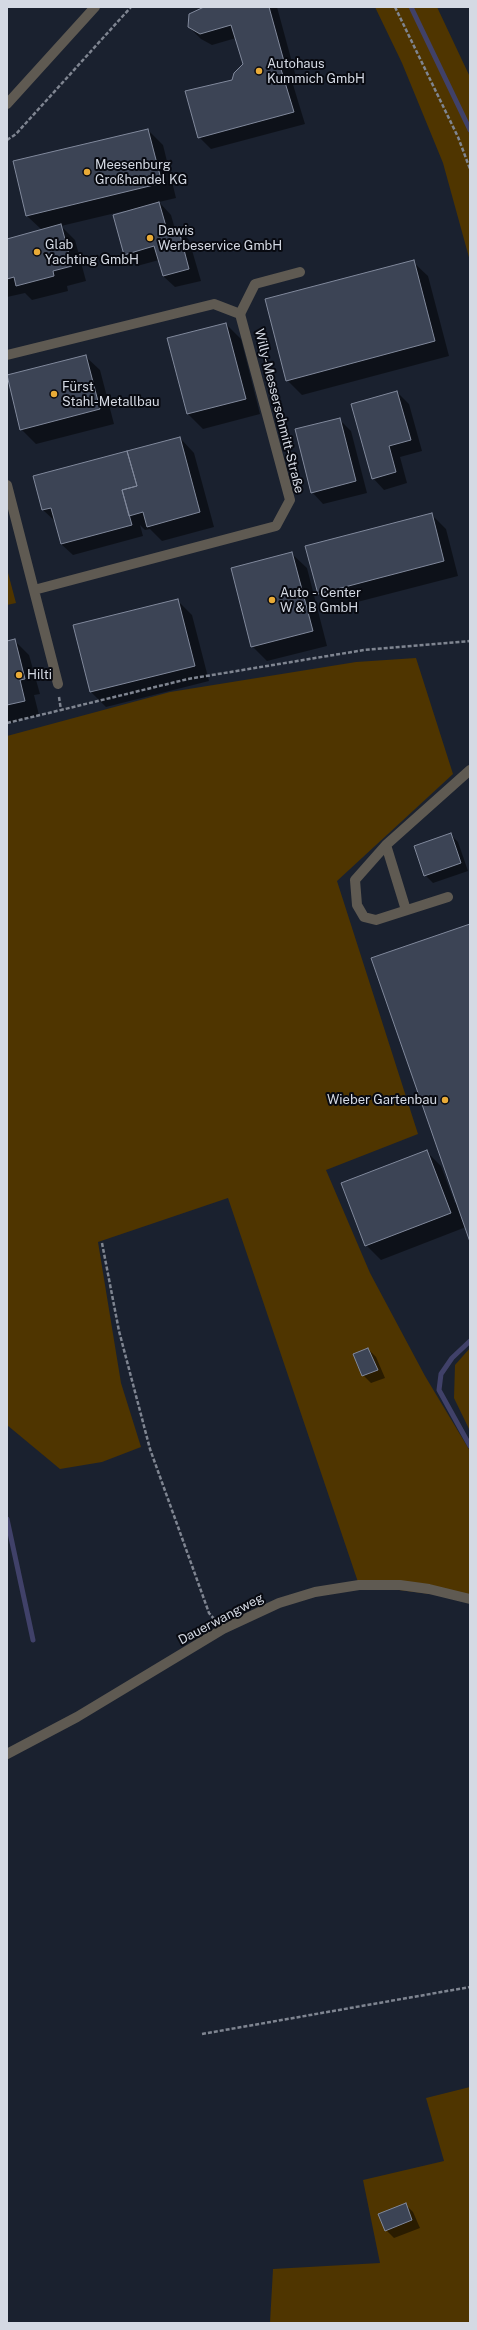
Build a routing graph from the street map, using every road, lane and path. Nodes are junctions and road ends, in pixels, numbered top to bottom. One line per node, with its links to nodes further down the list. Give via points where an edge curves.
1 (95, 7): 4 (street)
2 (131, 7): 5 (path, via 16,134)
3 (395, 7): 6 (path, via 458,137)
4 (7, 104)
5 (7, 140)
6 (470, 169)
7 (300, 272): 8 (street, via 255,284)
8 (240, 314): 9 (street, via 214,304); 11 (street, Willy-Messerschmitt-Straße, via 290,500 276,526)
9 (7, 355)
10 (7, 485): 11 (street)
11 (34, 590): 13 (street)
12 (470, 641): 14 (path, via 364,650 188,679)
13 (58, 684): 14 (path)
14 (61, 710): 15 (path)
15 (7, 723)
16 (470, 770): 17 (street)
17 (386, 845): 19 (street); 19 (street, via 356,880 357,905 364,917 376,920)
18 (448, 897): 19 (street)
19 (406, 910)
20 (102, 1243): 22 (path, via 119,1331 150,1449 209,1613)
21 (470, 1599): 22 (street, Dauerwangweg, via 400,1585 359,1585 315,1592 279,1603)
22 (223, 1629): 23 (street, Dauerwangweg, via 77,1717)
23 (7, 1754)
24 (470, 1987): 25 (path)
25 (202, 2034)

